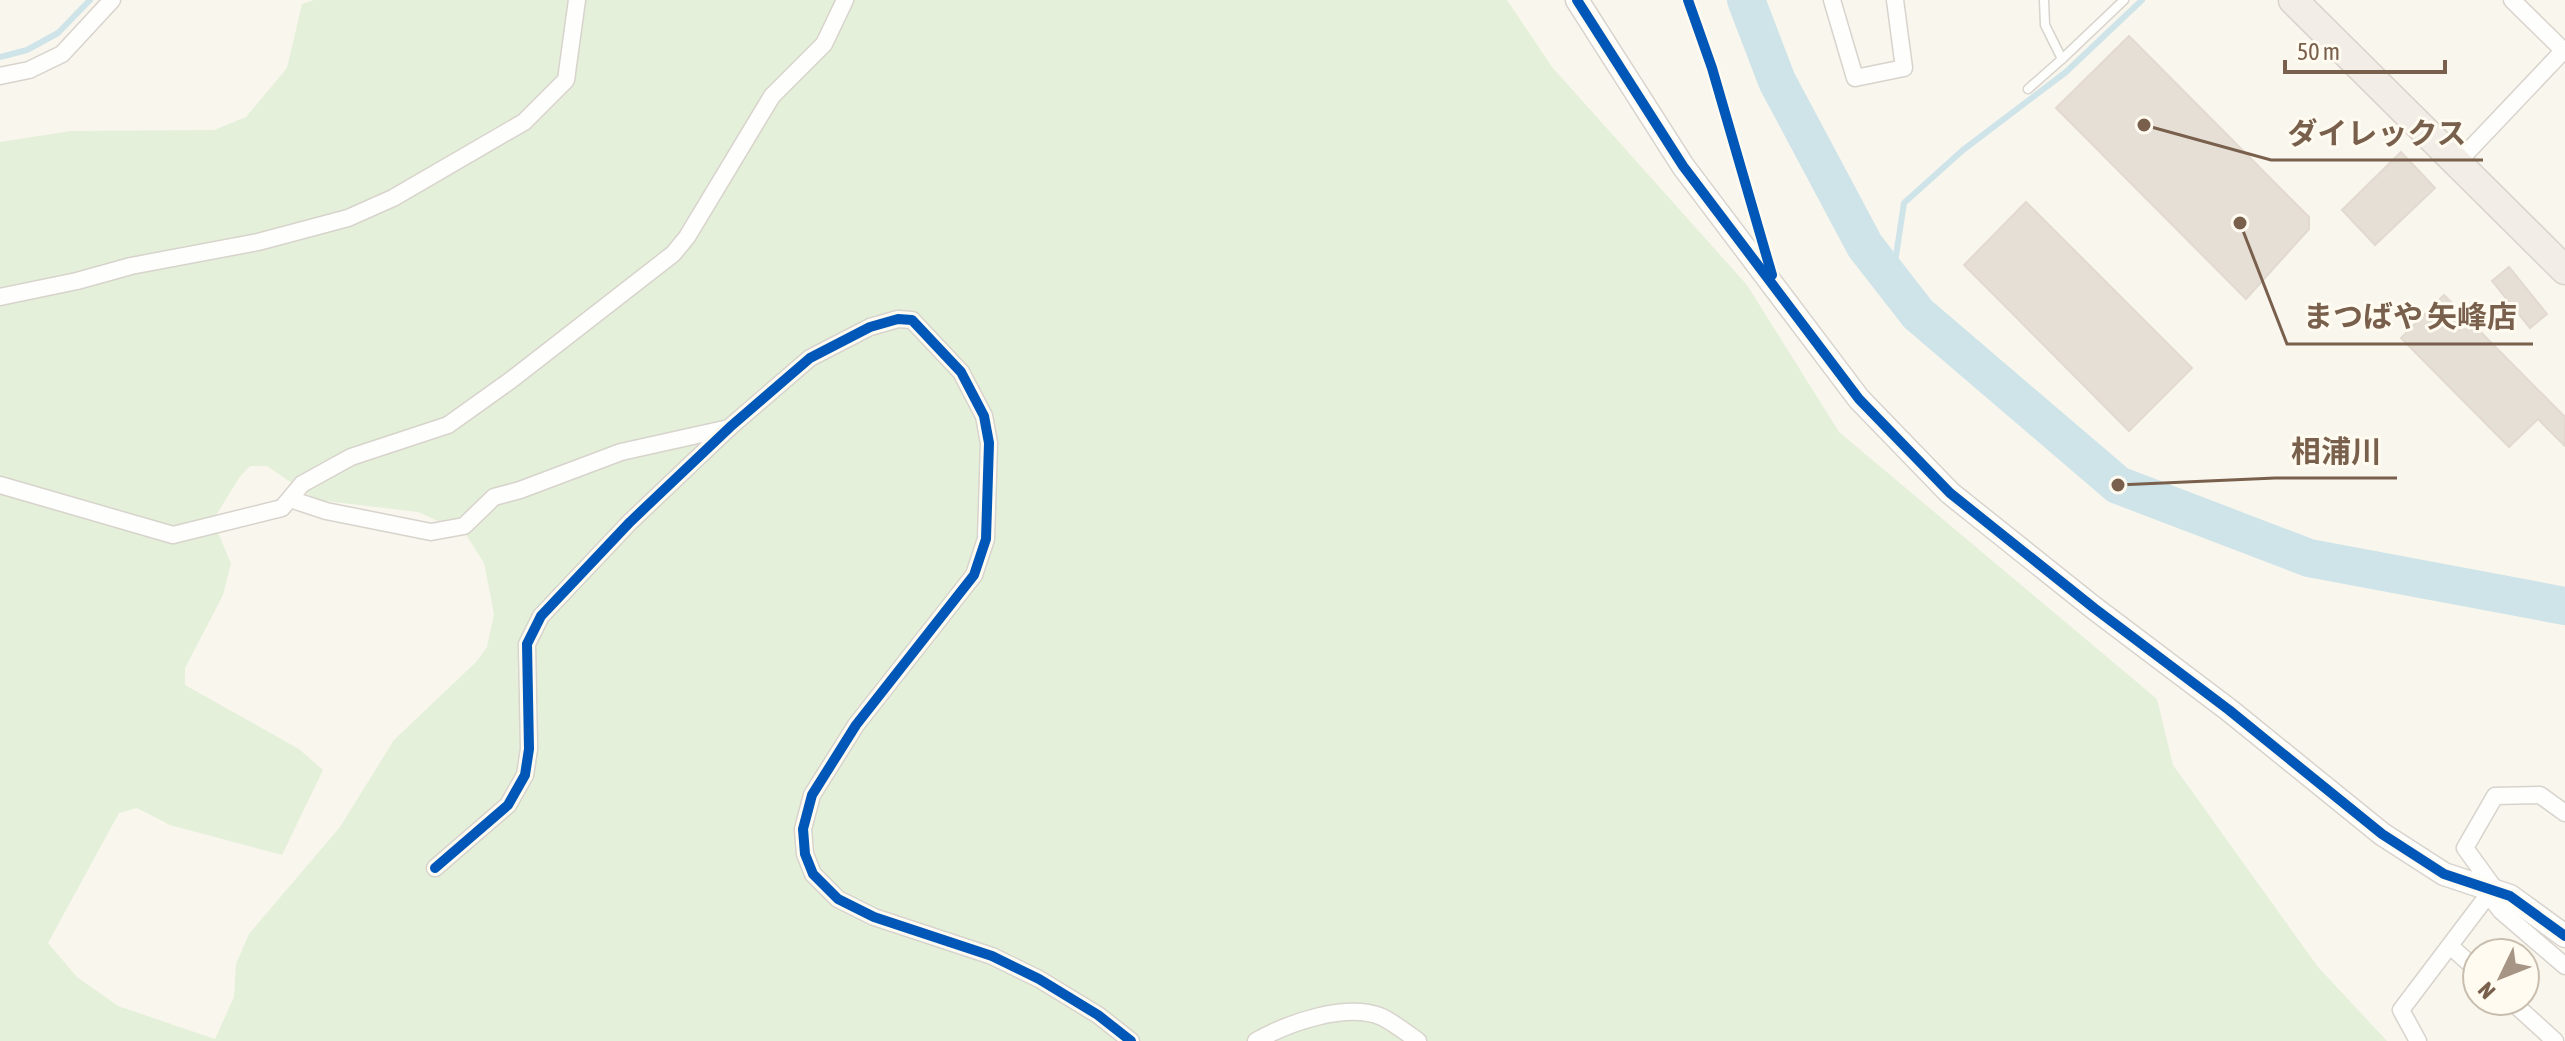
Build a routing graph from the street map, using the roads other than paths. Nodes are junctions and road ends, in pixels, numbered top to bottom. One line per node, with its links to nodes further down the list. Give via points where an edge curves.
1 (112, 0): 13 (street, via 62,54 29,70)
2 (577, 0): 17 (street, via 566,80 524,122 393,198 348,218 258,242)
3 (845, 0): 20 (street, via 824,44 772,96 673,254 448,425 351,457 302,484)
4 (1577, 0): 23 (street, via 1683,166 1849,386 1950,493 2382,834 2444,874)
5 (1832, 0): 6 (street, via 1855,78 1904,68)
6 (1895, 0)
7 (2044, 0): 12 (lane, via 2045,25)
8 (2124, 0): 12 (lane)
9 (2293, 0): 15 (highway)
10 (2512, 0): 11 (street)
11 (2565, 51): 15 (street)
12 (2062, 59): 14 (lane)
13 (0, 76)
14 (2028, 89)
15 (2456, 164): 16 (highway)
16 (2565, 270)
17 (0, 297)
18 (730, 427): 20 (street, via 621,452 494,497 464,526 431,532); 22 (street, via 541,616 527,644 525,775 508,805); 29 (street, via 810,358 870,327 898,319 912,320 961,372 984,416 989,443 986,539 974,575 856,725 812,795 803,829 805,854 813,874 838,899 874,917 992,956 1098,1015)
19 (0, 485): 20 (street, via 173,535 282,508)
20 (290, 499)
21 (2565, 813): 23 (street, via 2540,795 2495,796 2465,848)
22 (435, 868)
23 (2489, 891): 24 (street, via 2510,896); 25 (street); 27 (street, via 2501,911)
24 (2565, 936)
25 (2450, 946): 26 (street); 32 (street, via 2401,1010)
26 (2461, 956)
27 (2565, 966)
28 (2529, 1017): 33 (street)
29 (1131, 1041)
30 (1256, 1041): 31 (street, via 1339,1011 1380,1016)
31 (1418, 1041)
32 (2418, 1041)
33 (2555, 1041)

